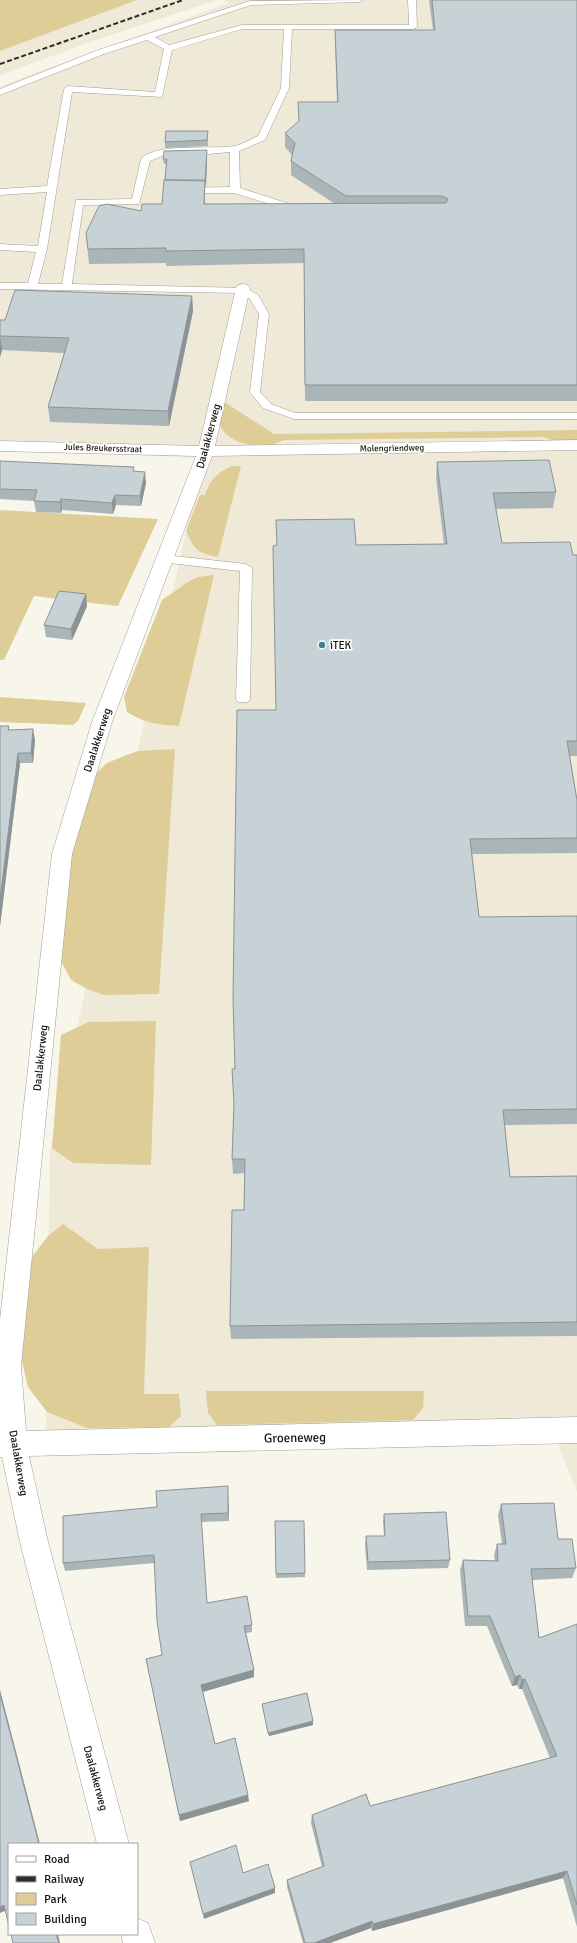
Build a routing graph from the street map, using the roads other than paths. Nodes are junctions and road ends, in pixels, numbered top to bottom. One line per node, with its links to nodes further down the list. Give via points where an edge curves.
1 (359, 0): 3 (lane)
2 (412, 0): 6 (lane, via 413,27)
3 (320, 1): 4 (lane)
4 (250, 3): 5 (lane); 7 (lane)
5 (244, 27): 6 (lane); 8 (lane)
6 (288, 27): 10 (lane, via 285,88 262,138)
7 (147, 36): 8 (lane); 9 (lane)
8 (168, 48): 11 (lane, via 159,95 68,89)
9 (0, 92)
10 (234, 148): 12 (lane); 20 (lane, via 166,151 146,159 136,202 79,202)
11 (52, 189): 14 (lane); 17 (lane)
12 (235, 190): 13 (lane); 15 (lane)
13 (174, 191)
14 (0, 192)
15 (309, 213)
16 (0, 247): 17 (lane)
17 (42, 249): 19 (lane)
18 (0, 286): 19 (lane)
19 (32, 287): 20 (lane)
20 (67, 288): 21 (lane)
21 (243, 289): 22 (lane, via 254,297 264,314 255,392 267,406 294,416); 25 (street, Daalakkerweg)
22 (577, 416)
23 (577, 445): 25 (street, Molengriendweg)
24 (0, 446): 25 (street, Jules Breukersstraat)
25 (206, 451): 26 (street, Daalakkerweg)
26 (166, 559): 27 (lane, via 246,568); 29 (street, Daalakkerweg, via 102,722 62,854 8,1366)
27 (243, 699)
28 (577, 1430): 29 (street, Groeneweg)
29 (6, 1444): 30 (street, Daalakkerweg)
30 (114, 1843)

